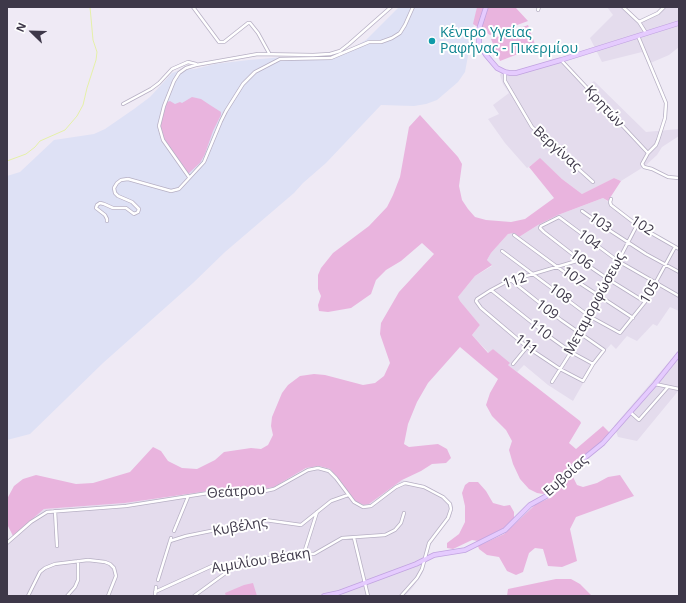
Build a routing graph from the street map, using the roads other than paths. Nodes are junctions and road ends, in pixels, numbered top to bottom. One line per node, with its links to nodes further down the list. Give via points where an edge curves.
1 (193, 7): 11 (street, via 219,42 224,42 250,23)
2 (391, 7): 11 (street, via 340,51 322,55)
3 (413, 7): 17 (street, via 405,25 396,36 381,42 369,42 331,58 280,59 255,72 243,84 226,111 204,162)
4 (486, 7): 14 (street, via 479,29 479,44 497,68)
5 (623, 7): 7 (street)
6 (664, 7): 7 (street)
7 (640, 22): 9 (street)
8 (679, 23): 9 (street)
9 (646, 33): 10 (street)
10 (638, 36): 12 (street); 16 (street, via 666,103 665,118 658,140)
11 (270, 54): 13 (street)
12 (561, 60): 14 (street, via 516,73); 16 (street, Κρητών)
13 (196, 64): 15 (street, via 188,62 172,69 151,89); 17 (street, via 186,68 176,77 159,126 163,140)
14 (505, 72): 19 (street, Βεργίνας, via 505,81 532,127)
15 (123, 104)
16 (648, 153): 18 (street, via 642,162 644,168 668,177)
17 (189, 177): 22 (street, via 179,189 171,191 121,180 114,188 115,193 137,206 138,212 134,214 126,208 97,205 96,208 105,215)
18 (679, 178)
19 (593, 182)
20 (611, 199): 23 (street, 102, via 611,205)
21 (582, 211): 26 (street, 103)
22 (107, 221)
23 (638, 225): 26 (street, Μεταμορφώσεως); 27 (street, 102)
24 (541, 226): 30 (street, 106, via 544,232); 31 (street, 104, via 559,217)
25 (514, 235): 33 (street, 107)
26 (628, 242): 31 (street, Μεταμορφώσεως); 32 (street, 103)
27 (675, 247): 28 (street, 102); 32 (street, 105)
28 (679, 249)
29 (502, 251): 35 (street, 108)
30 (580, 260): 33 (street, 112); 36 (street, 106)
31 (618, 261): 36 (street, Μεταμορφώσεως); 38 (street, 104)
32 (666, 264): 34 (street, 103); 38 (street, 105)
33 (558, 267): 35 (street, 112); 40 (street, 107)
34 (679, 272)
35 (534, 275): 37 (street, 112); 44 (street, 108)
36 (608, 279): 40 (street, Μεταμορφώσεως); 43 (street, 106)
37 (512, 281): 39 (street, 112); 47 (street, 109)
38 (656, 284): 41 (street, 104); 43 (street, 105)
39 (491, 290): 42 (street, 112); 49 (street, 110)
40 (599, 296): 44 (street, Μεταμορφώσεως); 45 (street, 107)
41 (679, 296)
42 (476, 301): 48 (street, 111)
43 (645, 302): 45 (street, 105)
44 (589, 316): 46 (street, 108); 47 (street, Μεταμορφώσεως)
45 (633, 318): 46 (street, 105)
46 (620, 333)
47 (581, 334): 49 (street, Μεταμορφώσεως); 52 (street, 109, via 604,350)
48 (527, 347): 51 (street); 53 (street, 111)
49 (571, 352): 52 (street, 110); 53 (street, Μεταμορφώσεως)
50 (679, 354): 55 (street, Ευβοίας)
51 (513, 364)
52 (593, 364): 53 (street, 111, via 583,381)
53 (560, 369): 54 (street, Μεταμορφώσεως)
54 (552, 382)
55 (655, 384): 56 (street); 58 (street, Ευβοίας)
56 (668, 387): 57 (street); 58 (street, via 639,420)
57 (678, 388)
58 (630, 412): 69 (street, Ευβοίας, via 603,443 571,469 550,494 530,505 505,530 465,550)
59 (348, 495): 60 (street, Θεάτρου, via 329,471 318,468 308,470 274,489 229,491); 62 (street, Κυβέλης, via 331,501); 69 (street, Θεάτρου, via 358,506 367,507 405,482 424,487 447,500 450,504 450,514 428,543)
60 (189, 497): 61 (street, Θεάτρου, via 126,506); 64 (street)
61 (55, 511): 66 (street, Θεάτρου, via 38,516); 67 (street)
62 (317, 511): 68 (street); 72 (street, Κυβέλης, via 301,525 265,520 171,539)
63 (404, 514): 65 (street, Αιμιλίου Βέακη, via 401,523 390,534)
64 (174, 530)
65 (354, 538): 68 (street, Αιμιλίου Βέακη, via 342,538 314,554); 73 (street)
66 (7, 544)
67 (56, 546)
68 (304, 553): 71 (street, Αιμιλίου Βέακη)
69 (426, 558): 73 (street, Ευβοίας); 82 (street, via 417,578)
70 (78, 561): 76 (street, via 45,568); 77 (street, via 78,580); 78 (street, via 94,560 112,566 116,576)
71 (235, 564): 75 (street, Αιμιλίου Βέακη, via 208,568); 79 (street)
72 (158, 580)
73 (365, 583): 80 (street, Ευβοίας); 81 (street)
74 (156, 587): 75 (street)
75 (155, 594)
76 (28, 596)
77 (67, 596)
78 (108, 596)
79 (194, 596)
80 (324, 596)
81 (368, 596)
82 (401, 596)

